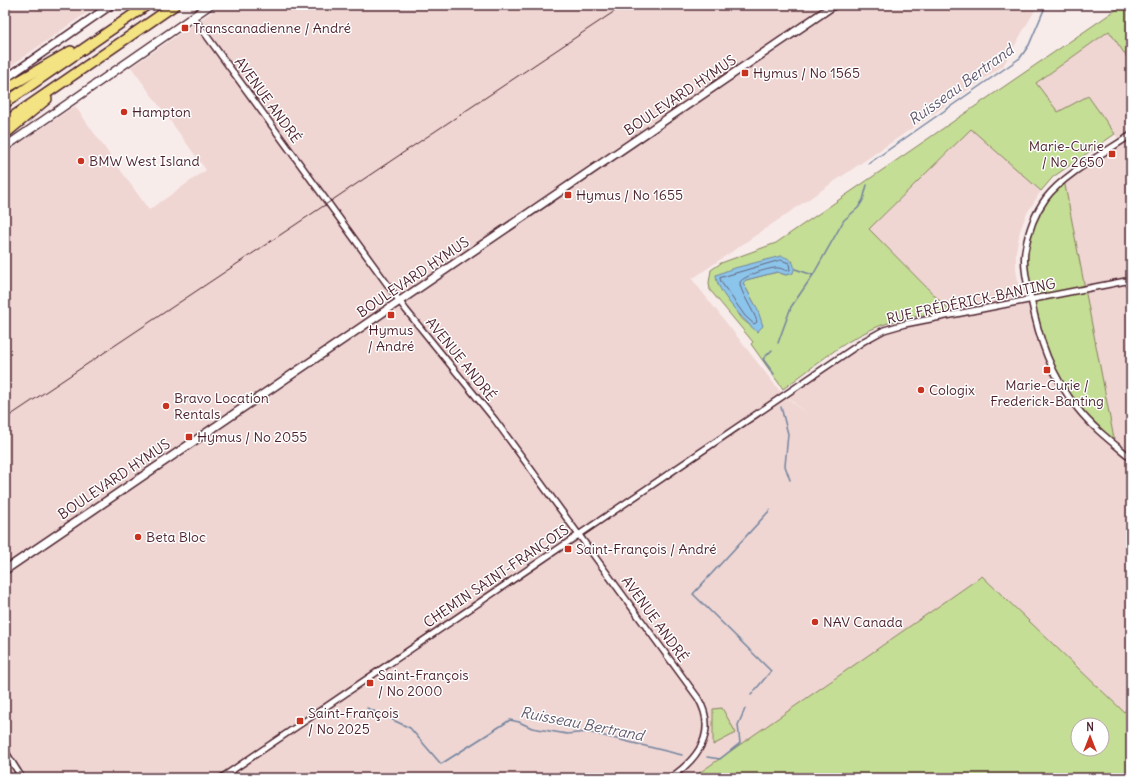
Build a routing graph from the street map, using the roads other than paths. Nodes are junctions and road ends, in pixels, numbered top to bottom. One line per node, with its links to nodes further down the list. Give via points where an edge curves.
1 (111, 5): 9 (street)
2 (147, 5): 7 (highway)
3 (175, 5): 8 (highway)
4 (210, 5): 6 (street)
5 (834, 5): 18 (street, BOULEVARD HYMUS)
6 (193, 17): 15 (street); 18 (street, AVENUE ANDRÉ)
7 (128, 18): 10 (highway); 11 (highway)
8 (98, 58): 12 (highway); 13 (highway)
9 (5, 78)
10 (5, 89)
11 (5, 103)
12 (5, 122)
13 (5, 134)
14 (1131, 135): 17 (street, via 1064,180 1046,198 1034,218 1025,252 1025,274)
15 (5, 147)
16 (1131, 280): 17 (street, RUE FRÉDÉRICK-BANTING)
17 (1031, 300): 19 (street, RUE FRÉDÉRICK-BANTING, via 884,330); 20 (street, via 1037,332 1059,383 1078,410)
18 (400, 302): 21 (street, AVENUE ANDRÉ, via 491,415); 22 (street, BOULEVARD HYMUS)
19 (785, 394): 21 (street, CHEMIN SAINT-FRANÇOIS)
20 (1131, 458)
21 (579, 535): 25 (street, CHEMIN SAINT-FRANÇOIS); 26 (street, AVENUE ANDRÉ, via 702,706 705,719 704,737 699,751 687,766)
22 (5, 570)
23 (5, 751): 24 (street)
24 (22, 778)
25 (221, 778)
26 (670, 778)

